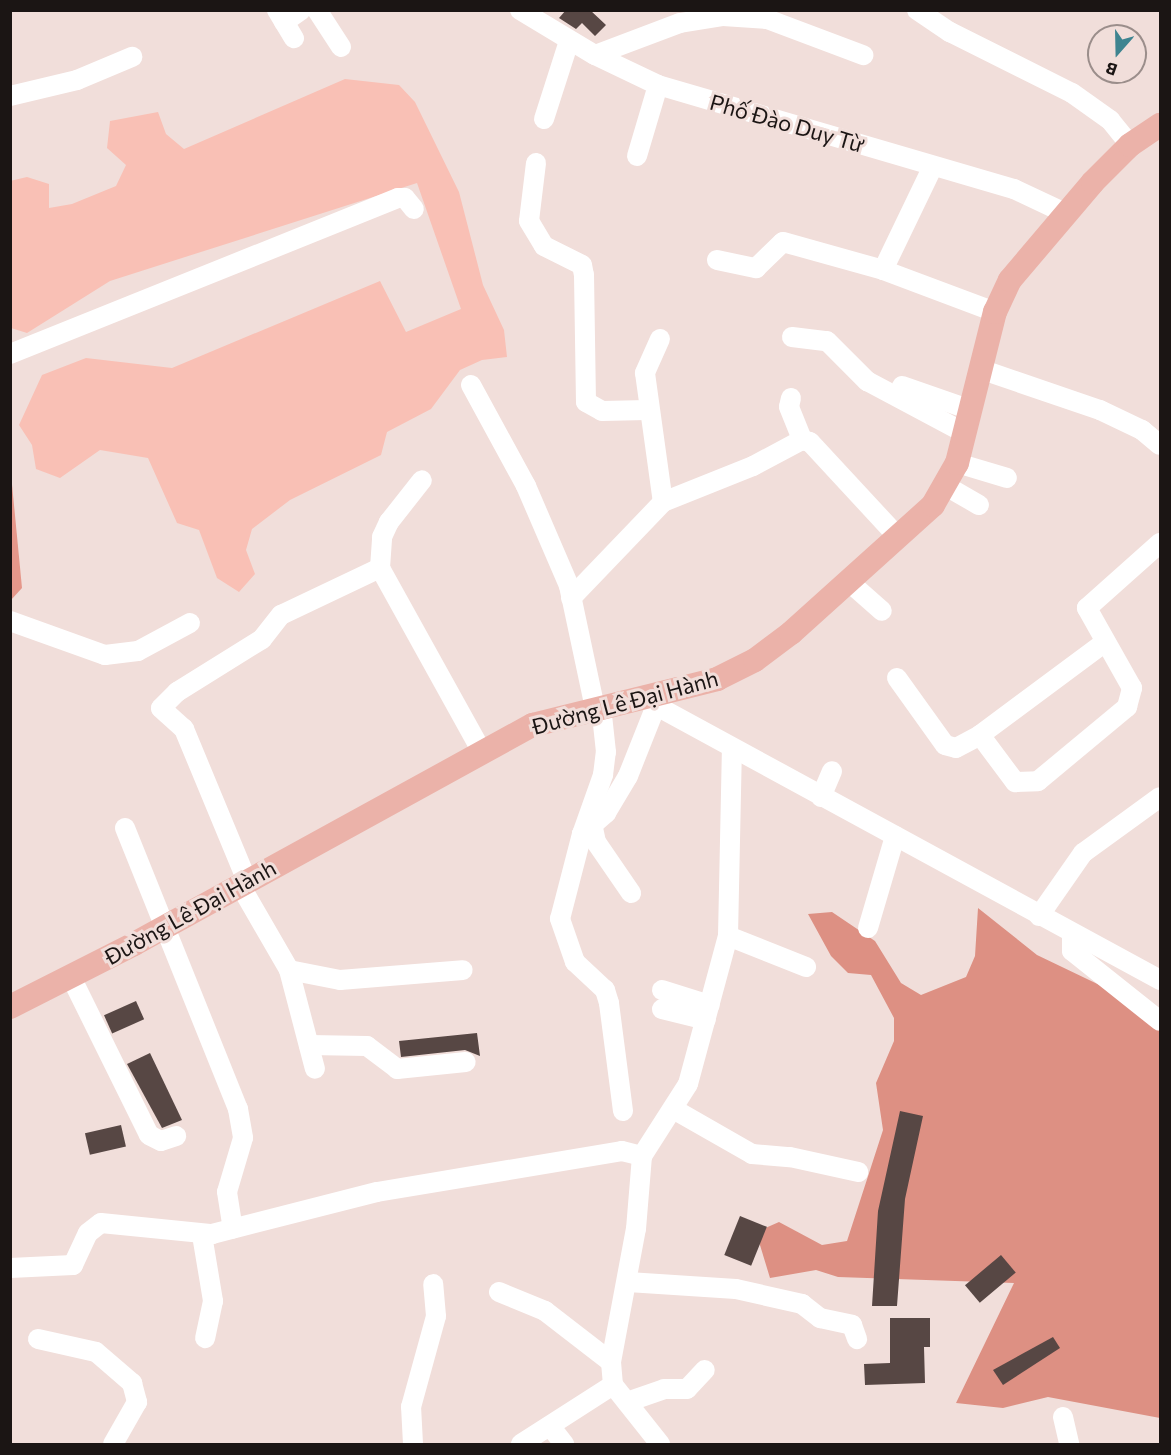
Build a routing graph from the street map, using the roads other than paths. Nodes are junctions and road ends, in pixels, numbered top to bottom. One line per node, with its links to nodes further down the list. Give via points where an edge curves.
1 (301, 10): 6 (street)
2 (316, 10): 8 (street)
3 (520, 10): 7 (street, Phố Đào Duy Từ)
4 (917, 10): 16 (street, via 950,32 1072,93 1110,120)
5 (793, 18): 9 (street, via 694,20); 10 (street)
6 (285, 23)
7 (569, 41): 9 (street, Phố Đào Duy Từ); 14 (street)
8 (341, 46)
9 (594, 55): 12 (street, Phố Đào Duy Từ)
10 (863, 55)
11 (132, 57): 13 (street, via 77,80)
12 (658, 85): 17 (street); 19 (street, Phố Đào Duy Từ)
13 (10, 96)
14 (543, 119)
15 (1161, 125): 16 (main road, Đường Lê Đại Hành)
16 (1130, 145): 21 (main road, Đường Lê Đại Hành)
17 (637, 156)
18 (536, 163): 32 (street, via 529,221 544,246 582,265 586,402 602,411)
19 (933, 165): 21 (street, Phố Đào Duy Từ, via 1014,189); 23 (street)
20 (414, 208): 27 (street, via 405,198 398,198)
21 (1065, 213): 24 (main road, Đường Lê Đại Hành, via 1027,257)
22 (717, 260): 23 (street, via 756,268 783,242)
23 (883, 270): 24 (street)
24 (995, 312): 28 (main road, Đường Lê Đại Hành)
25 (792, 338): 34 (street, via 827,341 867,381)
26 (660, 339): 32 (street, via 645,373)
27 (10, 354)
28 (980, 369): 33 (main road, Đường Lê Đại Hành); 36 (street, via 1100,410 1142,430)
29 (471, 385): 47 (street, via 526,486)
30 (902, 386): 33 (street)
31 (791, 398): 35 (street, via 789,407)
32 (647, 410): 41 (street)
33 (971, 410): 34 (main road, Đường Lê Đại Hành)
34 (964, 433): 37 (main road, Đường Lê Đại Hành)
35 (802, 440): 41 (street, via 753,466); 43 (street, via 810,442)
36 (1161, 445)
37 (957, 463): 38 (street); 40 (main road, Đường Lê Đại Hành)
38 (1007, 478)
39 (422, 480): 45 (street, via 389,522 382,537)
40 (946, 486): 42 (street); 43 (main road, Đường Lê Đại Hành)
41 (663, 502): 47 (street)
42 (979, 505)
43 (898, 537): 46 (main road, Đường Lê Đại Hành)
44 (1161, 543): 51 (street, via 1087,608)
45 (380, 568): 56 (street); 64 (street, via 281,615 262,639 170,697 161,708 184,729)
46 (848, 581): 48 (street); 53 (main road, Đường Lê Đại Hành, via 754,660 717,679)
47 (571, 598): 54 (street)
48 (882, 611)
49 (10, 621): 50 (street, via 105,655 138,651)
50 (190, 622)
51 (1105, 642): 55 (street); 55 (street, via 1132,688 1127,707 1038,781 1015,782)
52 (897, 678): 55 (street, via 945,745 956,748)
53 (649, 703): 54 (main road, Đường Lê Đại Hành); 57 (street); 62 (street, via 628,776)
54 (598, 707): 56 (main road, Đường Lê Đại Hành, via 533,725); 62 (street, via 606,752)
55 (981, 735)
56 (481, 750): 64 (main road, Đường Lê Đại Hành)
57 (732, 750): 59 (street); 70 (street)
58 (832, 771): 59 (street)
59 (821, 797): 63 (street)
60 (1161, 797): 66 (street, via 1083,853)
61 (125, 828): 67 (street)
62 (587, 831): 65 (street); 86 (street, via 560,919 575,962 605,990)
63 (895, 836): 66 (street); 68 (street)
64 (243, 883): 67 (main road, Đường Lê Đại Hành); 72 (street)
65 (631, 893)
66 (1039, 916): 69 (street)
67 (162, 928): 74 (main road, Đường Lê Đại Hành); 90 (street, via 238,1109 243,1138 227,1192)
68 (868, 928)
69 (1072, 934): 75 (street); 81 (street, via 1072,951)
70 (728, 936): 71 (street); 80 (street)
71 (806, 967)
72 (288, 970): 73 (street, via 327,980); 82 (street)
73 (463, 970)
74 (70, 975): 76 (main road, Đường Lê Đại Hành); 87 (street, via 149,1135 161,1141)
75 (1161, 981)
76 (44, 988): 77 (main road, Đường Lê Đại Hành); 79 (main road, Đường Lê Đại Hành)
77 (10, 990)
78 (662, 1000): 80 (street)
79 (10, 1007)
80 (708, 1012): 85 (street, via 695,1065)
81 (1161, 1021)
82 (309, 1045): 83 (street, via 367,1046 397,1070); 84 (street)
83 (466, 1062)
84 (315, 1069)
85 (675, 1110): 88 (street); 89 (street, via 752,1154 790,1157)
86 (623, 1112)
87 (176, 1136)
88 (642, 1156): 90 (street, via 622,1151 377,1192); 93 (street)
89 (858, 1172)
90 (233, 1229): 91 (street)
91 (202, 1235): 92 (street, via 101,1223 88,1233 73,1265); 96 (street, via 213,1301)
92 (10, 1268)
93 (628, 1282): 98 (street, via 736,1289 802,1304 820,1318 852,1325); 99 (street)
94 (433, 1284): 106 (street, via 436,1316 411,1407)
95 (499, 1292): 99 (street, via 545,1311)
96 (205, 1338)
97 (38, 1339): 105 (street, via 96,1352 132,1383 137,1402)
98 (856, 1339)
99 (611, 1362): 101 (street)
100 (705, 1370): 102 (street, via 687,1389 664,1389)
101 (613, 1385): 102 (street); 104 (street)
102 (627, 1402): 109 (street)
103 (1063, 1417): 110 (street)
104 (550, 1426): 107 (street); 108 (street)
105 (113, 1444)
106 (413, 1444)
107 (521, 1444)
108 (564, 1444)
109 (660, 1444)
110 (1069, 1444)

